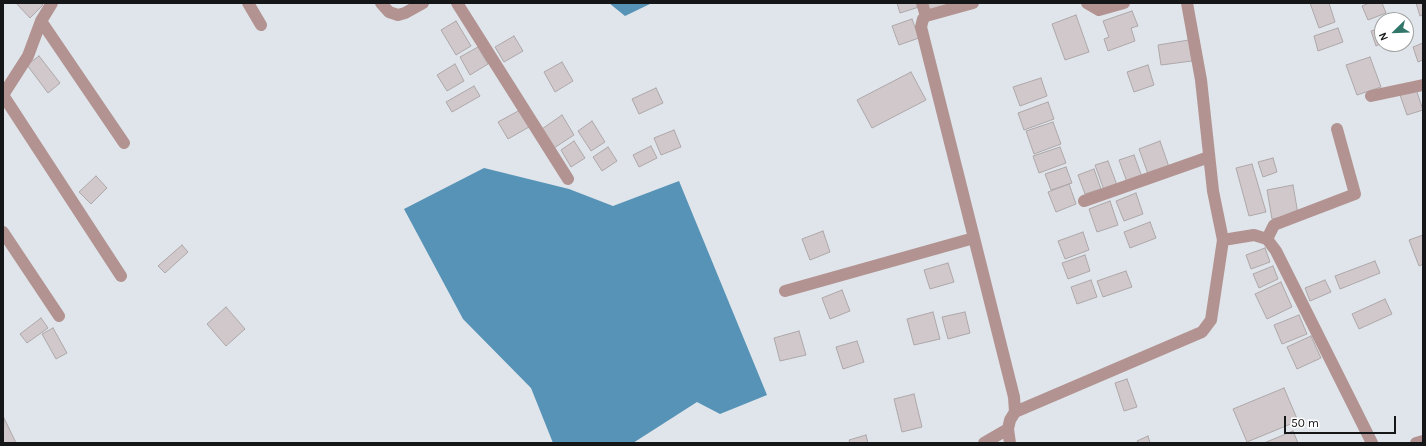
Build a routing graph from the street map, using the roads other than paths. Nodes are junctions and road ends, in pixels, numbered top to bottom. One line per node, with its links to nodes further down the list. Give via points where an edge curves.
1 (52, 3): 12 (street)
2 (248, 3): 13 (street)
3 (381, 3): 4 (street, via 389,12 398,15)
4 (423, 3)
5 (457, 3): 20 (street)
6 (922, 3): 11 (street)
7 (973, 3): 11 (street)
8 (1088, 3): 9 (street, via 1099,10)
9 (1124, 3)
10 (1187, 3): 19 (street, via 1201,80)
11 (926, 16): 23 (street, via 921,27)
12 (41, 21): 15 (street, via 28,56); 18 (street)
13 (260, 25)
14 (1423, 85): 16 (street)
15 (3, 95): 26 (street)
16 (1372, 96)
17 (1337, 128): 24 (street, via 1355,194 1274,224)
18 (124, 143)
19 (1209, 157): 21 (street); 25 (street, via 1212,191)
20 (568, 179)
21 (1084, 200)
22 (3, 232): 28 (street)
23 (974, 238): 27 (street); 29 (street, via 1014,397)
24 (1267, 239): 25 (street, via 1254,235); 34 (street, via 1276,251 1316,328)
25 (1223, 240): 29 (street, via 1211,320 1202,332)
26 (121, 276)
27 (785, 291)
28 (59, 316)
29 (1015, 412): 30 (street)
30 (1008, 430): 32 (street); 33 (street)
31 (1423, 441): 35 (street)
32 (984, 443)
33 (1010, 443)
34 (1372, 443)
35 (1416, 443)

